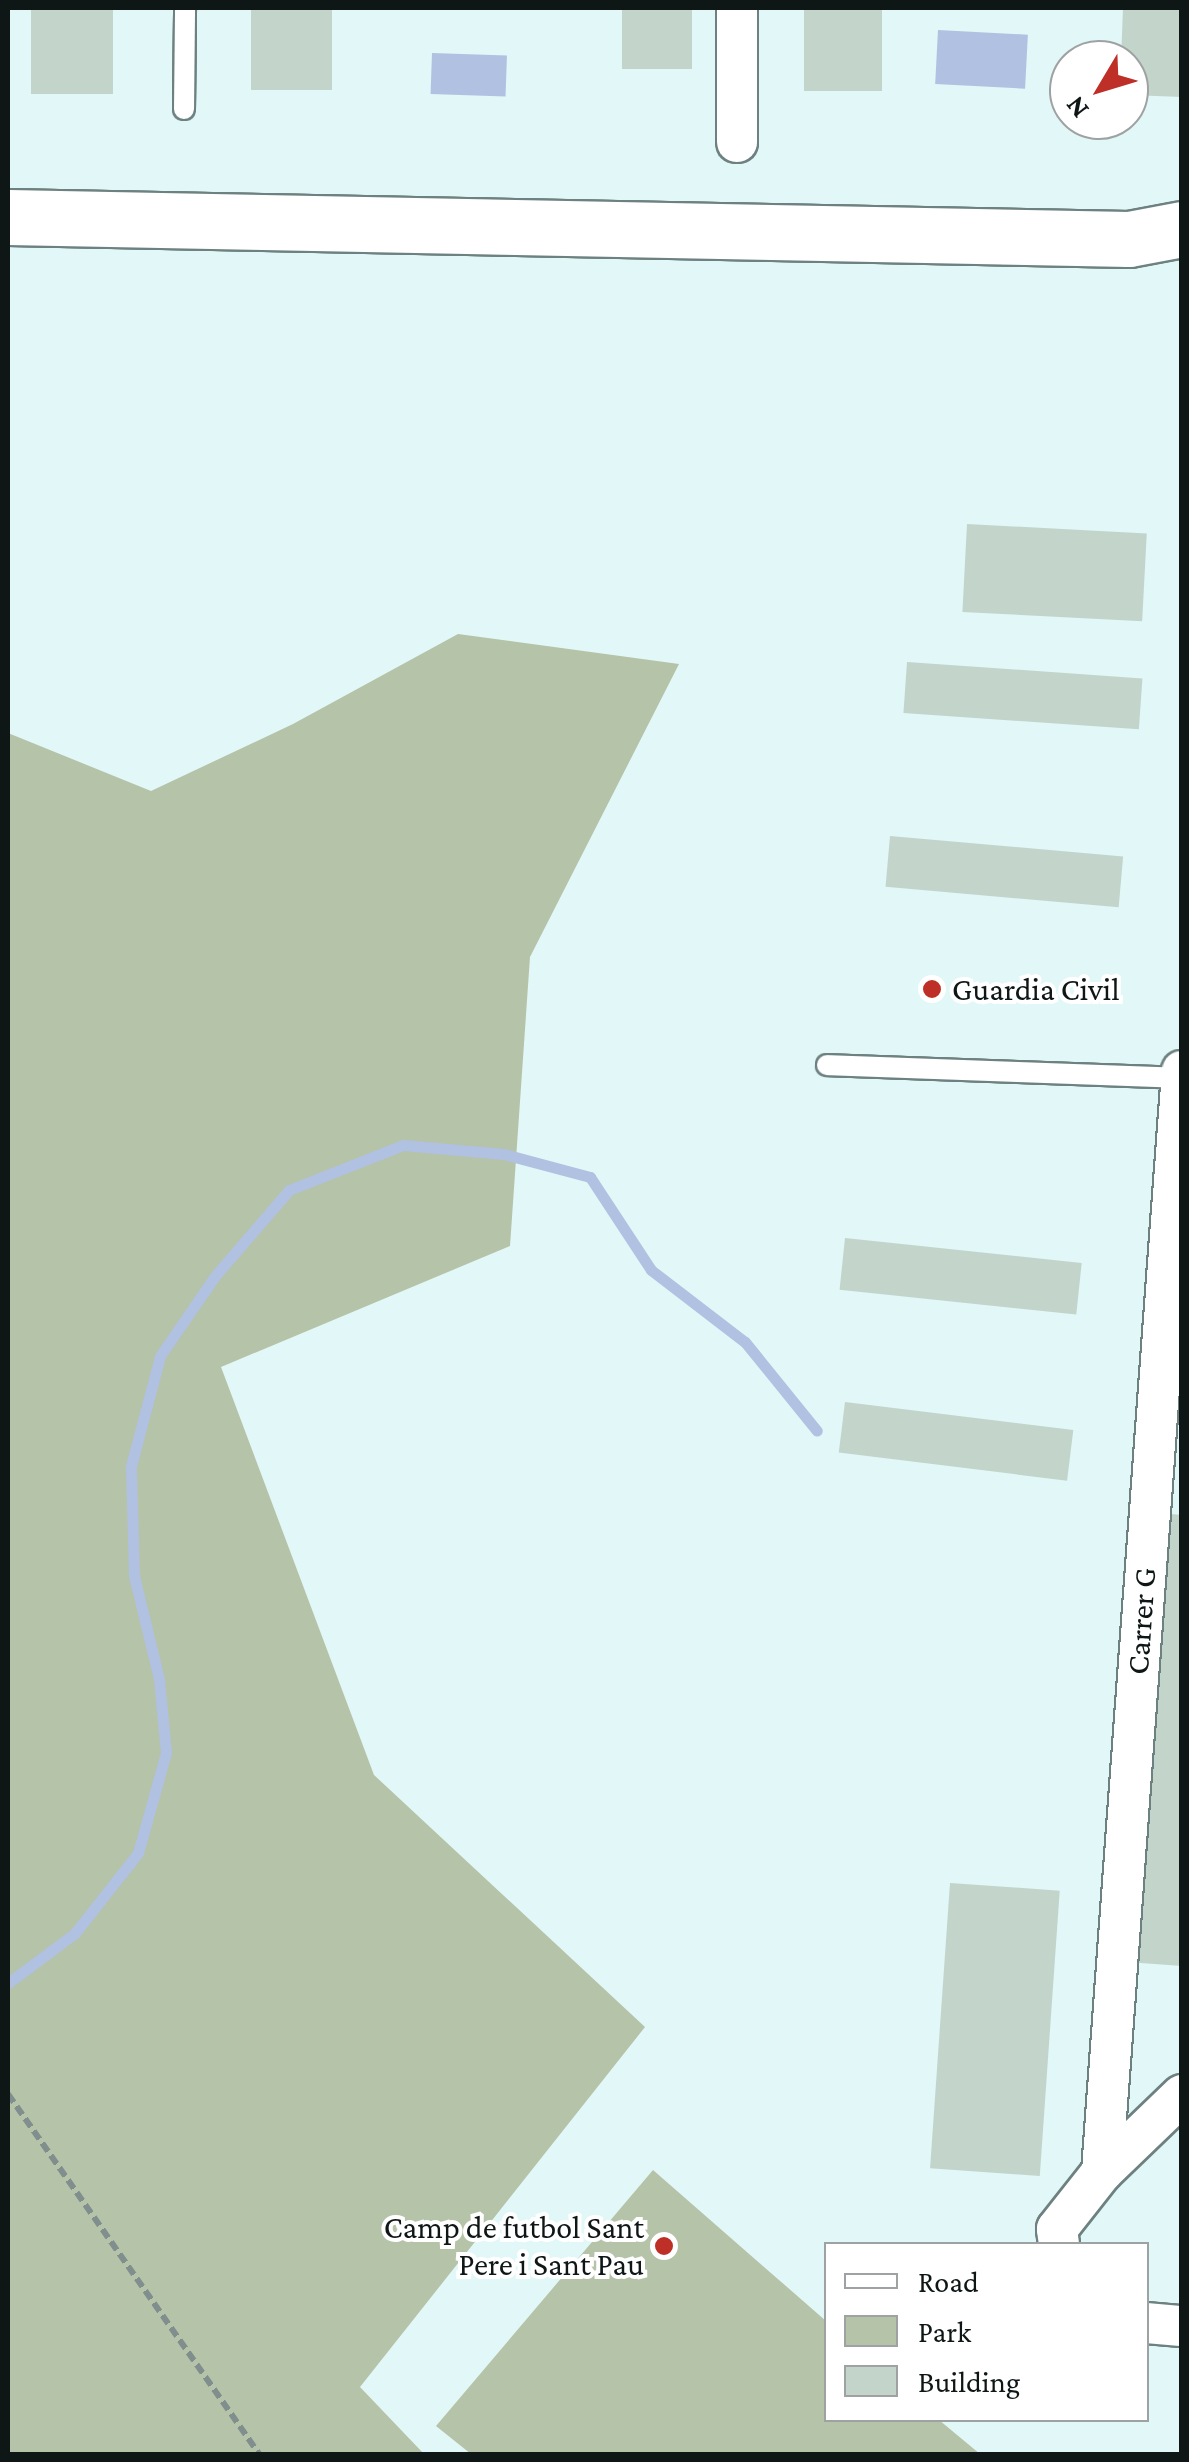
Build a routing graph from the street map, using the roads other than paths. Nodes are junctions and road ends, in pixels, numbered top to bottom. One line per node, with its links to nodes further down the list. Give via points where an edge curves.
1 (185, 8): 3 (lane)
2 (738, 8): 4 (street)
3 (184, 110)
4 (737, 142)
5 (8, 217): 6 (street)
6 (1174, 238)
7 (827, 1064): 8 (lane)
8 (1181, 1074): 9 (street, Carrer G)
9 (1178, 1139): 10 (street, Carrer G)
10 (1166, 1472): 12 (street, Carrer G)
11 (1182, 2095): 12 (street)
12 (1102, 2172): 13 (street, via 1058,2229)
13 (1059, 2242)
14 (1149, 2323): 15 (street)
15 (1182, 2326)

